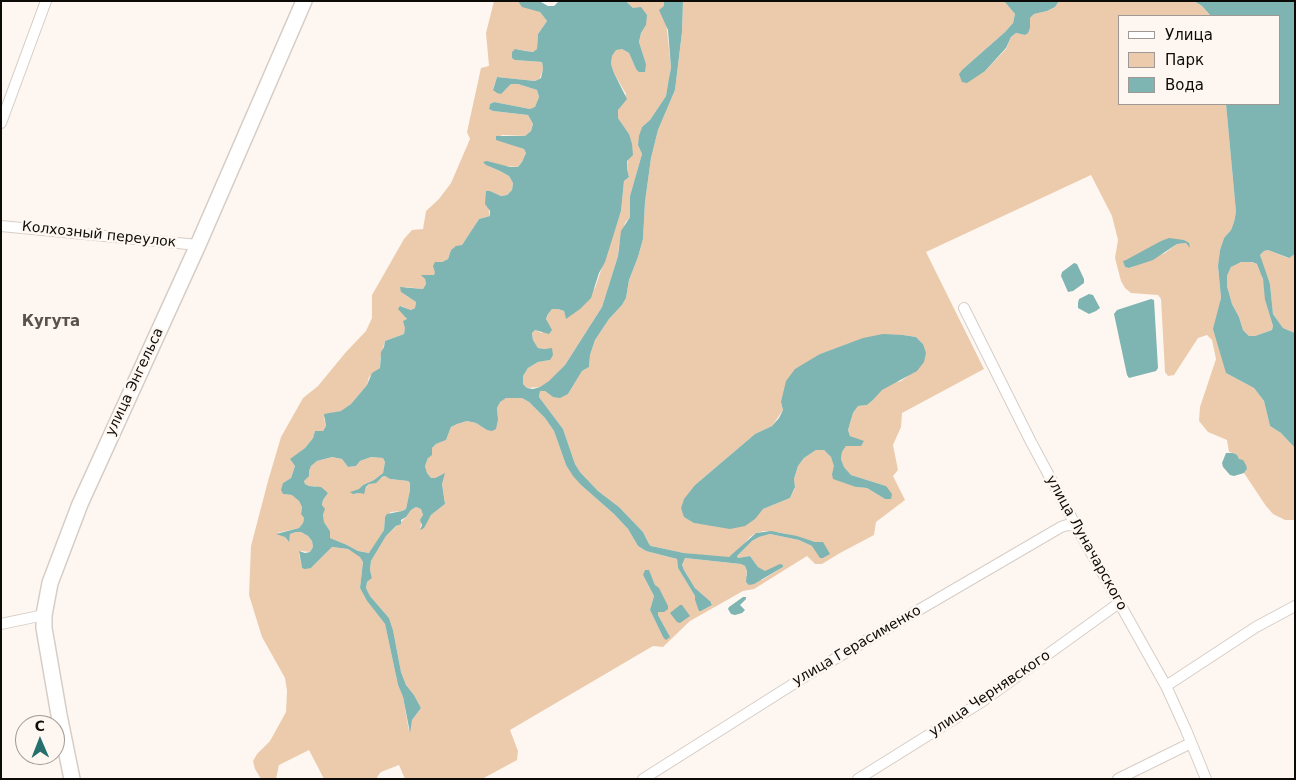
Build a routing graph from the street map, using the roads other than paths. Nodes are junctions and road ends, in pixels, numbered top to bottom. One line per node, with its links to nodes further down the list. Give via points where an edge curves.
1 (46, 1): 3 (street)
2 (304, 1): 5 (street, улица Энгельса)
3 (1, 123)
4 (1, 226): 5 (street, Колхозный переулок)
5 (198, 245): 10 (street, улица Энгельса, via 76,512 50,583)
6 (964, 308): 7 (street, улица Луначарского)
7 (1076, 526): 8 (street, улица Луначарского); 15 (street, улица Герасименко, via 1061,527 809,674)
8 (1119, 603): 12 (street, улица Луначарского); 16 (street, улица Чернявского, via 983,702)
9 (1295, 606): 12 (street, via 1256,627)
10 (44, 615): 11 (street); 14 (street, улица Энгельса)
11 (1, 624)
12 (1166, 686): 13 (street, улица Луначарского)
13 (1191, 743): 17 (street); 18 (street, улица Луначарского)
14 (72, 779)
15 (643, 779)
16 (858, 779)
17 (1118, 779)
18 (1206, 779)

